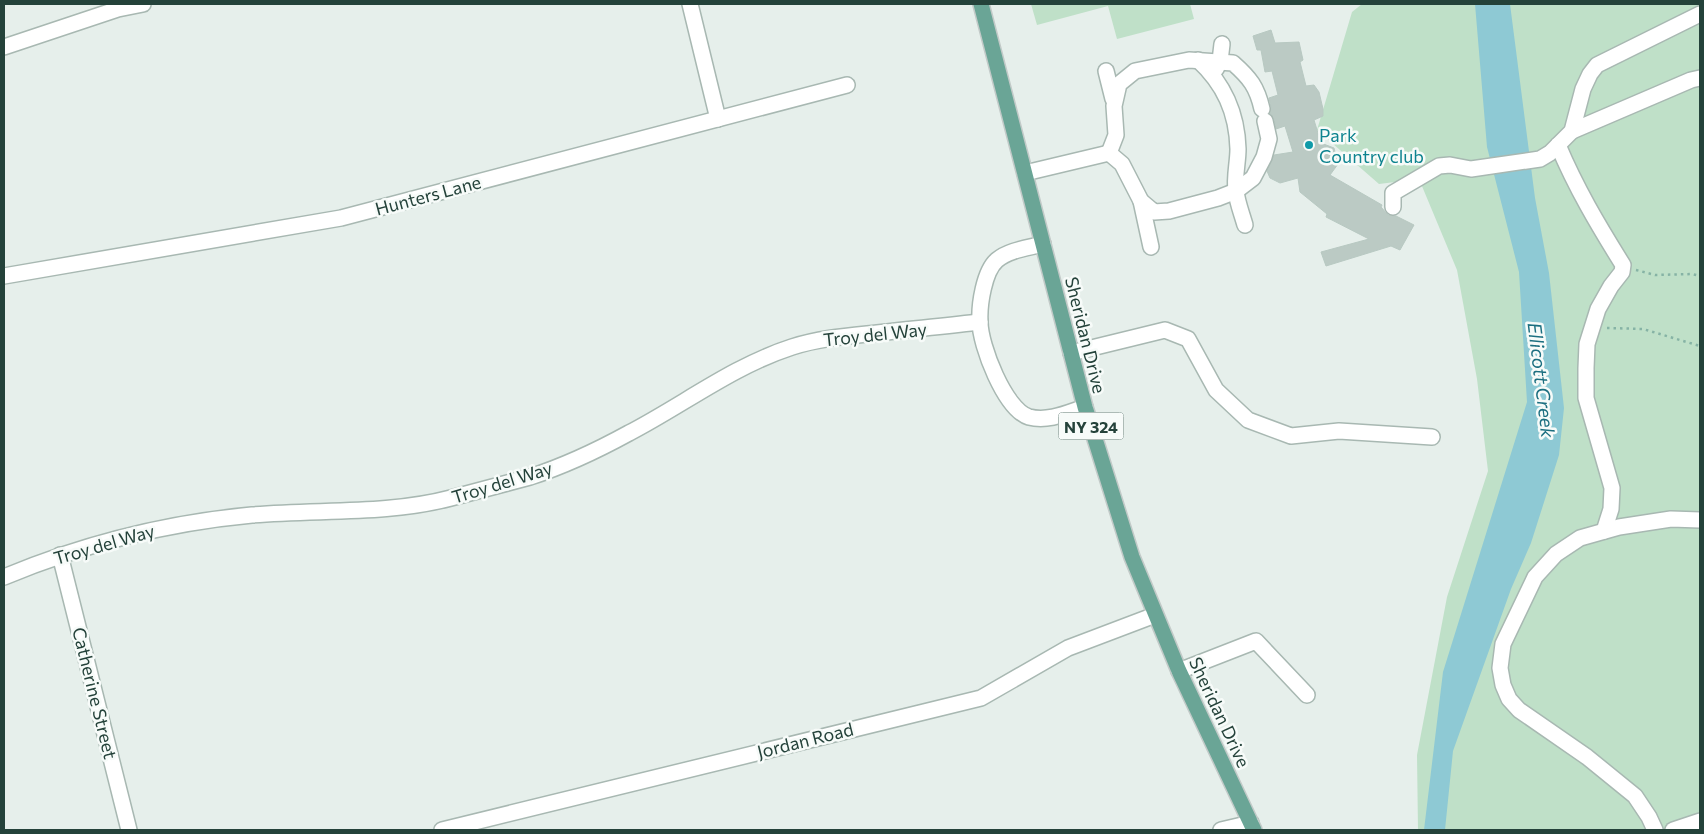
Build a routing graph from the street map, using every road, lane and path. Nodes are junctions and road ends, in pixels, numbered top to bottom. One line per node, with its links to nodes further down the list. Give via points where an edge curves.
1 (143, 4): 5 (street)
2 (690, 4): 11 (street)
3 (982, 4): 15 (main road, Sheridan Drive / NY 324)
4 (1700, 14): 12 (street, via 1597,65 1583,89)
5 (4, 47)
6 (1216, 68): 10 (street, via 1198,60 1189,60 1135,71 1119,84); 16 (street, via 1234,120 1238,148); 16 (street, via 1233,62 1250,78 1258,93 1269,139 1253,178)
7 (1106, 71): 10 (street)
8 (1700, 78): 12 (street)
9 (847, 86): 11 (street, Hunters Lane)
10 (1114, 106): 14 (street, via 1116,135)
11 (718, 119): 23 (street, Hunters Lane, via 341,218)
12 (1572, 131): 13 (street)
13 (1558, 145): 18 (street, via 1540,159 1471,168 1439,166 1393,193); 22 (street, via 1590,212)
14 (1109, 154): 15 (street); 17 (street, via 1122,164)
15 (1025, 173): 20 (main road, Sheridan Drive / NY 324)
16 (1236, 191): 17 (street, via 1168,211 1154,212); 19 (street)
17 (1141, 201): 21 (street)
18 (1393, 206)
19 (1245, 225)
20 (1043, 244): 25 (street, via 996,260 984,287); 28 (main road, Sheridan Drive / NY 324)
21 (1151, 247)
22 (1623, 266): 24 (path, via 1655,275); 26 (street, via 1598,309)
23 (4, 276)
24 (1700, 276)
25 (980, 322): 29 (street, via 988,356 1014,406 1028,416 1044,418); 33 (street, Troy del Way, via 822,338 790,347 748,364 638,429 576,458 532,476 447,499 400,506 203,520 162,527)
26 (1593, 325): 27 (path, via 1616,330 1643,329); 32 (street, via 1588,344 1586,398 1612,488 1611,509)
27 (1700, 346)
28 (1071, 354): 29 (main road, Sheridan Drive / NY 324); 30 (street, via 1165,330 1188,339 1216,390 1248,420 1291,436 1339,431)
29 (1085, 407): 35 (main road, Sheridan Drive / NY 324, via 1132,557)
30 (1432, 437)
31 (1700, 520): 32 (street, via 1671,519)
32 (1604, 531): 43 (street, via 1580,538 1556,554 1535,577 1503,644 1500,668 1509,699 1519,710 1588,757 1635,796)
33 (60, 555): 34 (street, Troy del Way); 40 (street, Catherine Street)
34 (4, 576)
35 (1155, 615): 36 (main road, Sheridan Drive / NY 324); 41 (street, Jordan Road, via 1068,648 981,698)
36 (1179, 671): 37 (street, via 1256,641); 39 (main road, Sheridan Drive / NY 324)
37 (1307, 695)
38 (1700, 820): 44 (street)
39 (1252, 827): 42 (street)
40 (129, 830)
41 (442, 830)
42 (1221, 830)
43 (1655, 830)
44 (1673, 830)

